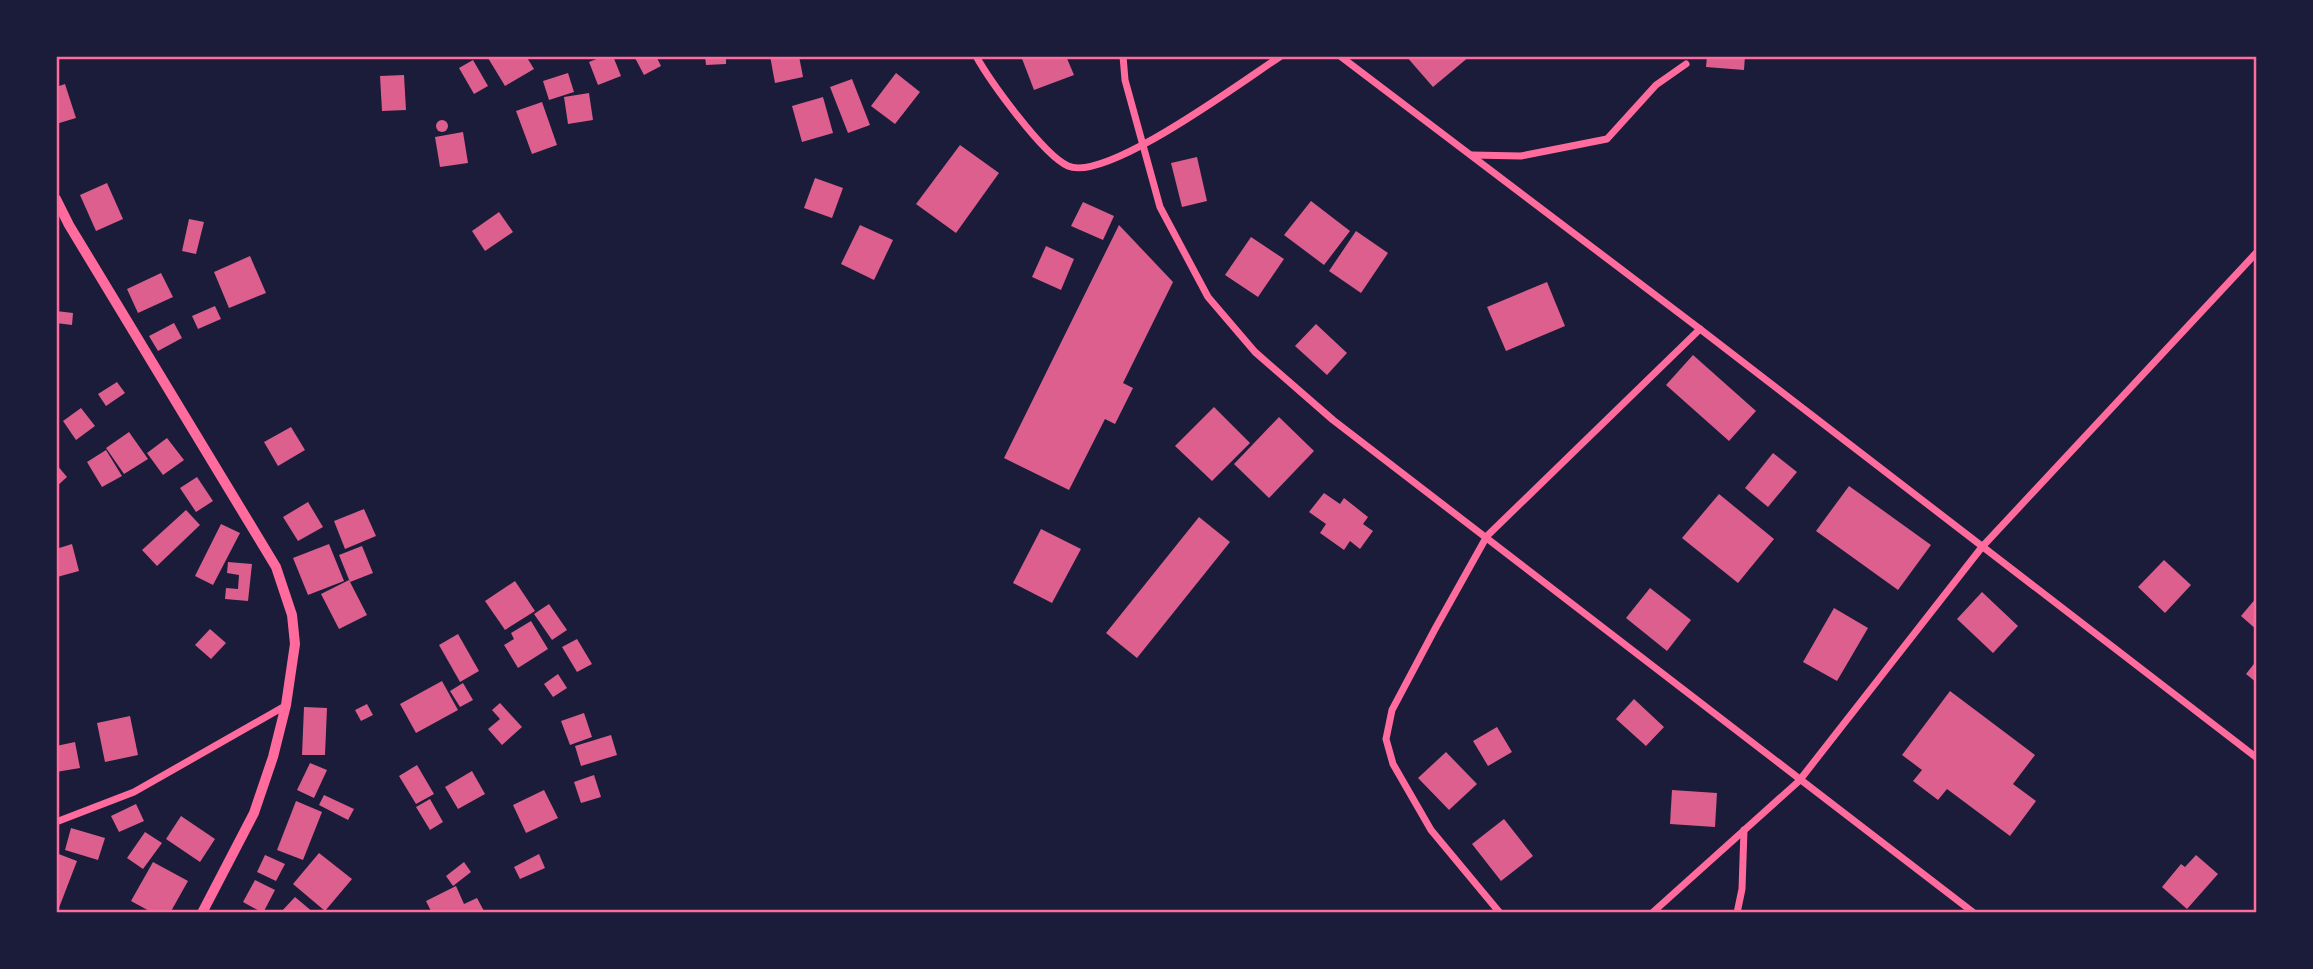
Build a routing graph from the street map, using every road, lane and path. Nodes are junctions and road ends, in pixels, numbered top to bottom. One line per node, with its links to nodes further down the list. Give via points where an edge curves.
1 (976, 56): 6 (street, via 1024,123 1067,166 1085,169)
2 (1123, 56): 6 (street)
3 (1281, 56): 6 (street)
4 (1340, 56): 7 (street)
5 (1686, 64): 7 (street, via 1656,85 1607,139 1521,156)
6 (1143, 146): 11 (street, via 1160,207 1208,297 1255,352 1334,420)
7 (1471, 155): 10 (street)
8 (56, 198): 13 (street, via 276,567 292,615 295,644)
9 (2257, 252): 12 (street)
10 (1700, 329): 11 (street); 12 (street)
11 (1487, 537): 15 (street); 19 (street, via 1392,710 1386,739 1393,764 1431,830)
12 (1982, 547): 14 (street); 15 (street)
13 (286, 705): 16 (street, via 134,792); 18 (street, via 254,813)
14 (2257, 758)
15 (1799, 781): 17 (street); 22 (street)
16 (56, 822)
17 (1744, 831): 20 (street); 21 (street)
18 (202, 913)
19 (1500, 913)
20 (1651, 913)
21 (1737, 913)
22 (1974, 913)

